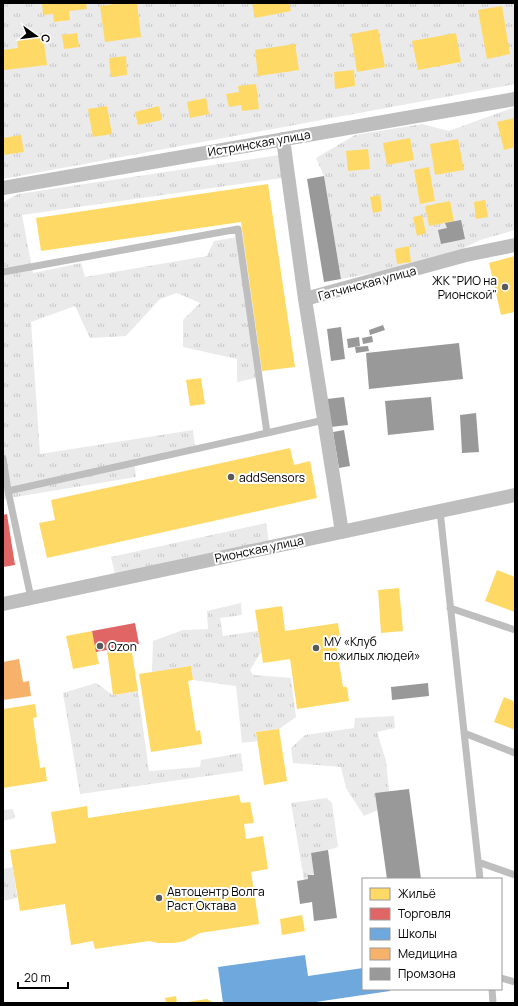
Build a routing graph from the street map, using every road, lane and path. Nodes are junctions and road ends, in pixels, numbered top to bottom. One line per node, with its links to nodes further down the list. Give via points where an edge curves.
1 (515, 99): 2 (street, Истринская улица)
2 (283, 139): 3 (street, Истринская улица); 6 (street, Гатчинская улица)
3 (3, 188)
4 (515, 245): 6 (street, Гатчинская улица, via 466,255)
5 (3, 272): 8 (lane, via 238,229)
6 (305, 299): 7 (street)
7 (324, 420): 8 (lane); 13 (street)
8 (267, 432): 10 (lane)
9 (3, 458): 10 (lane)
10 (8, 491): 14 (lane)
11 (515, 495): 12 (street, Рионская улица)
12 (440, 511): 13 (street, Рионская улица); 16 (lane)
13 (342, 532): 14 (street, Рионская улица)
14 (31, 598): 15 (street, Рионская улица)
15 (3, 604)
16 (450, 608): 17 (lane); 18 (lane)
17 (515, 630)
18 (464, 733): 19 (lane); 20 (lane)
19 (515, 753)
20 (478, 862): 21 (lane); 22 (lane)
21 (515, 875)
22 (480, 878)
23 (502, 978): 24 (lane)
24 (515, 982)
25 (492, 990): 26 (lane)
26 (493, 1003)

